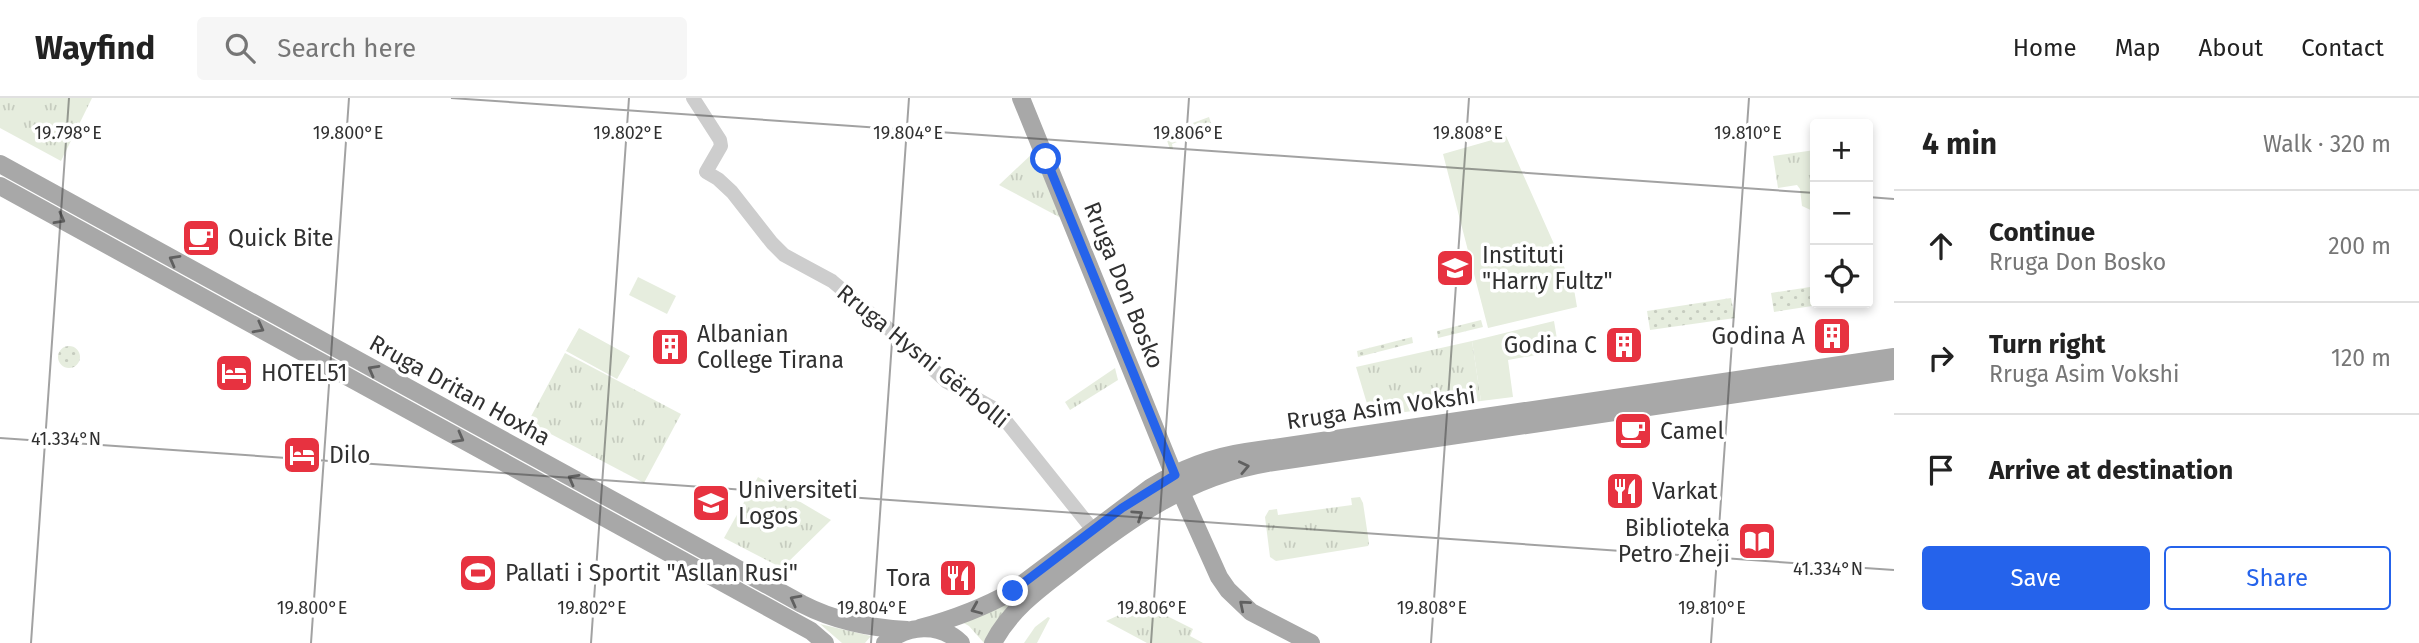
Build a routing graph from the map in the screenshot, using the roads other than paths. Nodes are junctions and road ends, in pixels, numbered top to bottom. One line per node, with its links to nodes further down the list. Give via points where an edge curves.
1 (693, 98): 10 (street, Rruga Hysni Gërbolli, via 720,140 706,172 726,185 785,255 832,281 947,382 997,410)
2 (1021, 98): 7 (main road, Rruga Don Bosko)
3 (0, 164): 11 (main road, Rruga Dritan Hoxha, one-way to 3, via 837,620 802,604)
4 (0, 186): 12 (main road, Rruga Dritan Hoxha, one-way to 12, via 811,631)
5 (1894, 357): 8 (main road, Rruga Asim Vokshi, via 1239,453)
6 (1894, 371): 9 (main road, Rruga Asim Vokshi, one-way to 6, via 1248,466)
7 (1163, 445): 8 (main road, via 1180,458); 9 (main road, Rruga Don Bosko)
8 (1206, 462): 9 (main road, Rruga Asim Vokshi)
9 (1177, 483): 10 (main road, Rruga Asim Vokshi, via 1140,495); 15 (main road, Rruga Asim Vokshi, one-way to 9, via 1030,596); 16 (main road, Rruga Don Bosko, one-way to 9, via 1251,612 1228,590)
10 (1093, 530): 11 (main road, Rruga Asim Vokshi, one-way to 11, via 1013,591 956,617)
11 (913, 629): 13 (main road); 14 (main road, via 946,633)
12 (825, 643)
13 (885, 643)
14 (961, 643)
15 (993, 643)
16 (1311, 643)

